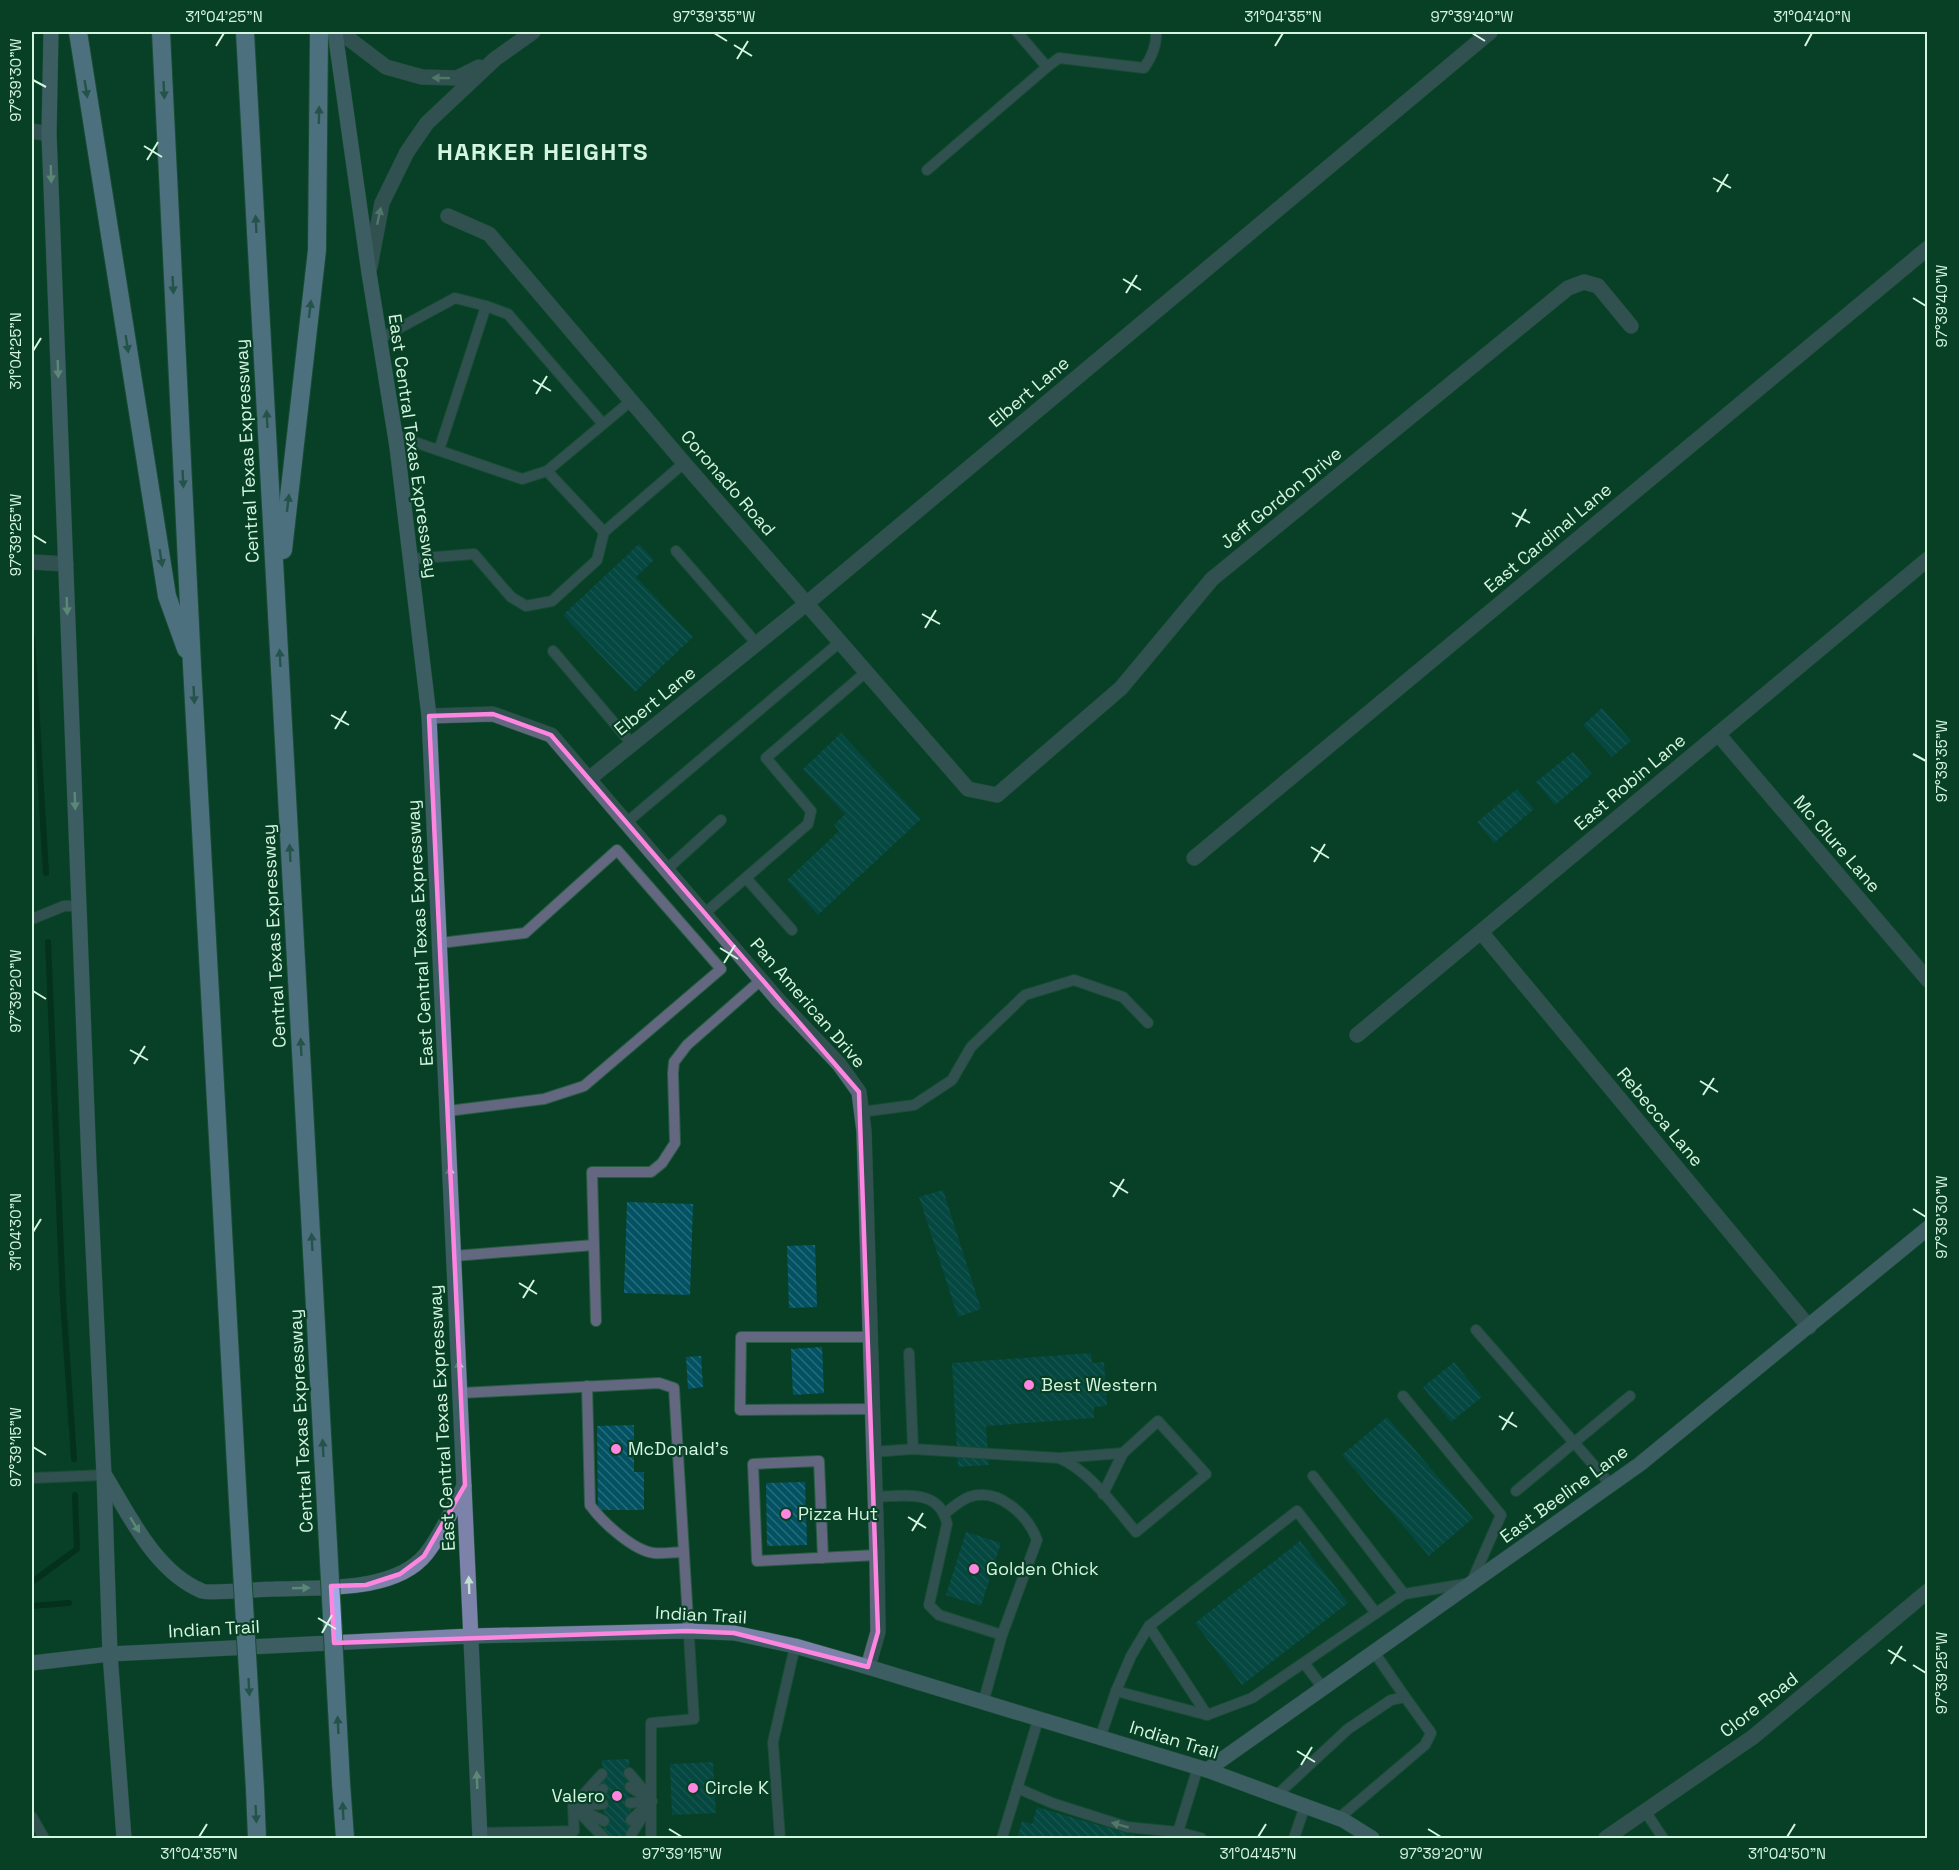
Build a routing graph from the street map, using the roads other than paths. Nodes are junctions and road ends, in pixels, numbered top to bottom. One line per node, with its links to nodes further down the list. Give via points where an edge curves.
1 (51, 32): 15 (main road)
2 (78, 32): 40 (highway, one-way to 40, via 167,596)
3 (161, 32): 40 (highway, one-way to 40)
4 (245, 32): 35 (highway, Central Texas Expressway, one-way to 4)
5 (320, 32): 35 (highway, one-way to 5, via 317,250)
6 (335, 32): 19 (main road, East Central Texas Expressway)
7 (339, 32): 12 (street, one-way to 7, via 457,78 422,77 386,68)
8 (533, 32): 12 (street)
9 (1017, 32): 13 (lane)
10 (1156, 32): 13 (lane, via 1151,59 1144,68 1059,58)
11 (1490, 32): 36 (street, Elbert Lane)
12 (495, 59): 19 (street, one-way to 12, via 382,203 407,152 427,123)
13 (1047, 67): 16 (lane)
14 (32, 131): 15 (street)
15 (49, 134): 34 (main road, one-way to 34)
16 (927, 170)
17 (448, 216): 23 (street, Coronado Road, via 489,234)
18 (1928, 248): 49 (street, East Cardinal Lane)
19 (369, 273): 22 (main road, East Central Texas Expressway)
20 (486, 306): 22 (lane, via 455,298); 24 (lane, via 508,314); 26 (lane)
21 (1631, 327): 46 (street, Jeff Gordon Drive, via 1598,286 1584,282 1568,288 1212,579 1120,688 997,795)
22 (379, 339): 25 (main road, East Central Texas Expressway)
23 (632, 400): 24 (lane); 27 (street, Coronado Road)
24 (603, 424): 28 (lane)
25 (394, 435): 26 (lane); 31 (main road, East Central Texas Expressway)
26 (439, 450): 28 (lane, via 522,479)
27 (684, 463): 29 (lane); 36 (street, Coronado Road)
28 (547, 471): 29 (lane)
29 (604, 532): 31 (lane, via 597,560 552,601 526,606 511,597 474,554)
30 (676, 551): 38 (lane)
31 (410, 559): 42 (main road, East Central Texas Expressway)
32 (1928, 560): 43 (street, East Robin Lane)
33 (32, 562): 34 (street)
34 (66, 564): 52 (main road, one-way to 52)
35 (277, 603): 138 (highway, Central Texas Expressway, one-way to 35, bridge)
36 (806, 604): 37 (street, Coronado Road); 38 (street, Elbert Lane)
37 (840, 642): 41 (street, Coronado Road); 48 (lane)
38 (757, 644): 44 (street, Elbert Lane)
39 (553, 651): 44 (lane)
40 (192, 666): 137 (highway, one-way to 137, bridge)
41 (866, 672): 46 (street, Coronado Road); 51 (lane, via 766,758 811,811 808,824)
42 (429, 716): 45 (street, Pan American Drive, via 493,714 551,735); 57 (main road, East Central Texas Expressway)
43 (1718, 734): 56 (street, East Robin Lane); 59 (street, Mc Clure Lane)
44 (632, 744): 45 (street, Elbert Lane)
45 (590, 778): 48 (street, Pan American Drive)
46 (968, 789)
47 (721, 820): 50 (lane)
48 (627, 822): 50 (street, Pan American Drive)
49 (1194, 858)
50 (667, 869): 53 (street, Pan American Drive)
51 (746, 878): 53 (lane); 55 (lane)
52 (79, 906): 54 (lane, via 64,906); 82 (main road)
53 (705, 914): 58 (street, Pan American Drive)
54 (32, 919)
55 (792, 930)
56 (1481, 932): 61 (street, East Robin Lane); 68 (street, Rebecca Lane)
57 (440, 943): 62 (main road, East Central Texas Expressway); 62 (lane, via 525,933 616,850 722,969 584,1086 544,1099)
58 (761, 980): 63 (street, Pan American Drive, via 839,1064 859,1092); 65 (lane, via 687,1045 674,1062 675,1143 663,1163 651,1172 592,1172)
59 (1928, 980)
60 (1148, 1023): 63 (lane, via 1123,997 1074,980 1025,995 971,1047 952,1080 914,1105)
61 (1357, 1035)
62 (448, 1112): 66 (main road, East Central Texas Expressway, one-way to 62)
63 (861, 1112): 70 (street, Pan American Drive)
64 (1928, 1228): 68 (main road, East Beeline Lane)
65 (594, 1245): 66 (lane); 67 (lane)
66 (454, 1256): 73 (main road, East Central Texas Expressway, one-way to 66)
67 (596, 1321)
68 (1809, 1327): 86 (main road, East Beeline Lane)
69 (1476, 1330): 77 (lane)
70 (870, 1337): 76 (street, Pan American Drive); 76 (lane, via 741,1337 740,1410)
71 (909, 1353): 78 (lane)
72 (587, 1386): 73 (lane); 91 (lane, via 590,1505 599,1518 639,1549 654,1554); 91 (lane, via 659,1383 674,1388)
73 (460, 1393): 85 (main road, East Central Texas Expressway)
74 (1403, 1396): 94 (lane, via 1501,1515)
75 (1630, 1396): 77 (lane)
76 (873, 1409): 79 (street, Pan American Drive)
77 (1574, 1443): 86 (lane); 87 (lane)
78 (913, 1449): 79 (lane); 81 (lane)
79 (873, 1452): 89 (street, Pan American Drive)
80 (1123, 1453): 81 (lane); 88 (lane); 88 (lane, via 1158,1421 1206,1474 1136,1532)
81 (1059, 1458): 88 (lane, via 1069,1462)
82 (104, 1475): 84 (lane); 85 (main road, one-way to 85, via 149,1548 177,1575 203,1592 366,1585 400,1574 424,1556); 104 (main road)
83 (1313, 1476): 96 (lane)
84 (32, 1478)
85 (465, 1485): 101 (main road, East Central Texas Expressway, one-way to 85)
86 (1611, 1485): 94 (main road, East Beeline Lane)
87 (1516, 1491)
88 (1103, 1494)
89 (875, 1497): 90 (lane, via 912,1495 935,1501); 92 (street, Pan American Drive)
90 (945, 1513): 100 (lane, via 947,1524 929,1605 939,1615); 100 (lane, via 968,1497 985,1496 1001,1499 1033,1527 1037,1540)
91 (683, 1552): 99 (lane)
92 (877, 1555): 93 (lane); 107 (street, Pan American Drive, via 878,1632)
93 (823, 1558): 93 (lane, via 819,1461 753,1464 757,1561)
94 (1471, 1583): 96 (lane); 103 (main road, East Beeline Lane)
95 (1928, 1591): 127 (street, Clore Road, via 1754,1737)
96 (1404, 1594): 97 (lane)
97 (1376, 1613): 98 (lane, via 1297,1511); 106 (lane)
98 (1149, 1626): 109 (lane); 112 (lane)
99 (687, 1630): 101 (main road, Indian Trail); 102 (main road, Indian Trail); 122 (lane, via 694,1719 651,1723)
100 (1002, 1635): 111 (lane)
101 (471, 1636): 104 (main road, Indian Trail); 134 (main road, East Central Texas Expressway, one-way to 101)
102 (795, 1646): 107 (main road, Indian Trail); 141 (lane, via 773,1742)
103 (1374, 1652): 108 (main road, East Beeline Lane); 110 (lane)
104 (110, 1654): 105 (main road, Indian Trail); 136 (main road)
105 (32, 1663)
106 (1304, 1663): 108 (lane); 112 (lane, via 1252,1698)
107 (868, 1667): 111 (main road, Indian Trail)
108 (1323, 1688): 115 (main road, East Beeline Lane)
109 (1116, 1690): 112 (lane); 114 (lane)
110 (1406, 1697): 121 (lane, via 1390,1700 1348,1729); 129 (lane, via 1431,1733 1425,1745)
111 (983, 1703): 113 (main road, Indian Trail)
112 (1206, 1715)
113 (1038, 1720): 114 (main road, Indian Trail); 119 (lane)
114 (1100, 1738): 115 (main road, Indian Trail)
115 (1202, 1769): 121 (main road, Indian Trail); 132 (lane)
116 (629, 1773): 122 (lane)
117 (602, 1774): 125 (lane)
118 (630, 1787): 122 (lane)
119 (1017, 1788): 132 (lane, one-way to 119, via 1127,1827); 142 (lane)
120 (603, 1789): 125 (lane)
121 (1277, 1795): 126 (main road, Indian Trail)
122 (652, 1801): 123 (lane); 130 (lane); 133 (lane); 140 (lane)
123 (630, 1803)
124 (603, 1804): 125 (lane)
125 (573, 1806): 131 (lane); 134 (lane, via 574,1831); 139 (lane)
126 (1305, 1806): 129 (main road, Indian Trail); 144 (lane)
127 (1645, 1811): 146 (street, Clore Road); 147 (lane)
128 (32, 1816): 135 (lane)
129 (1339, 1818): 145 (main road, Indian Trail)
130 (631, 1820)
131 (604, 1821)
132 (1178, 1832): 143 (lane)
133 (632, 1835)
134 (480, 1836)
135 (44, 1839)
136 (124, 1839)
137 (257, 1839)
138 (345, 1839)
139 (604, 1839)
140 (651, 1839)
141 (780, 1839)
142 (1002, 1839)
143 (1202, 1839)
144 (1294, 1839)
145 (1372, 1839)
146 (1606, 1839)
147 (1663, 1839)

